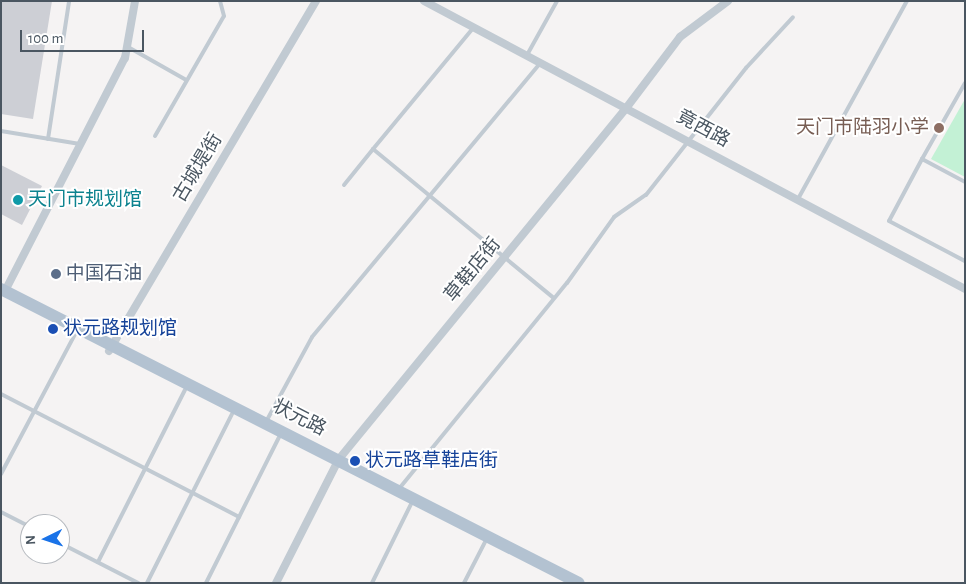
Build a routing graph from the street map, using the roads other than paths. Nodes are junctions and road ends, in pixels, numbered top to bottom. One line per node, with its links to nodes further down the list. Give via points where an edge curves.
1 (69, 1): 19 (lane)
2 (135, 1): 11 (street)
3 (220, 1): 14 (lane, via 224,16)
4 (316, 1): 34 (street, 古城堤街)
5 (424, 1): 10 (street, 竟西路)
6 (556, 1): 12 (lane)
7 (728, 1): 16 (street, 草鞋店街, via 680,37)
8 (907, 1): 27 (lane)
9 (793, 17): 20 (lane, via 746,68)
10 (474, 27): 12 (street, 竟西路); 22 (lane)
11 (128, 47): 14 (lane); 21 (street)
12 (527, 55): 13 (street, 竟西路)
13 (541, 62): 16 (street, 竟西路); 26 (lane)
14 (186, 80): 18 (lane)
15 (965, 83): 23 (lane)
16 (627, 107): 20 (street, 竟西路); 28 (street, 草鞋店街)
17 (1, 131): 19 (lane)
18 (154, 136)
19 (48, 139): 21 (lane)
20 (690, 140): 27 (street, 竟西路); 32 (lane, via 646,195 614,217)
21 (80, 144): 31 (street)
22 (373, 149): 25 (lane); 26 (lane)
23 (922, 159): 24 (lane); 29 (lane, via 889,221)
24 (965, 182)
25 (344, 185)
26 (431, 197): 28 (lane); 39 (lane, via 308,343)
27 (798, 199): 30 (street, 竟西路)
28 (504, 258): 32 (lane); 41 (street, 草鞋店街)
29 (965, 261)
30 (965, 289)
31 (2, 292): 33 (main road, 状元路); 34 (main road, 状元路)
32 (554, 298): 44 (lane)
33 (75, 334): 34 (main road, 状元路); 37 (lane)
34 (110, 348): 35 (main road, 状元路); 39 (main road, 状元路)
35 (185, 390): 38 (main road, 状元路); 42 (lane)
36 (1, 394): 37 (lane)
37 (35, 411): 42 (lane); 43 (lane)
38 (232, 414): 40 (main road, 状元路); 45 (lane)
39 (266, 422): 41 (main road, 状元路)
40 (279, 437): 41 (main road, 状元路); 48 (lane)
41 (337, 463): 44 (main road, 状元路); 46 (main road, 状元路); 56 (street, 草鞋店街)
42 (144, 469): 45 (lane); 52 (lane)
43 (1, 474)
44 (398, 490): 60 (main road, 状元路)
45 (192, 493): 48 (lane); 54 (lane)
46 (411, 504): 50 (main road, 状元路); 57 (lane)
47 (1, 512): 49 (lane)
48 (239, 517): 55 (lane)
49 (20, 522)
50 (485, 542): 58 (lane); 59 (main road, 状元路)
51 (70, 547): 52 (lane)
52 (98, 562): 53 (lane)
53 (138, 583)
54 (147, 583)
55 (206, 583)
56 (276, 583)
57 (372, 583)
58 (464, 583)
59 (563, 583)
60 (580, 583)

